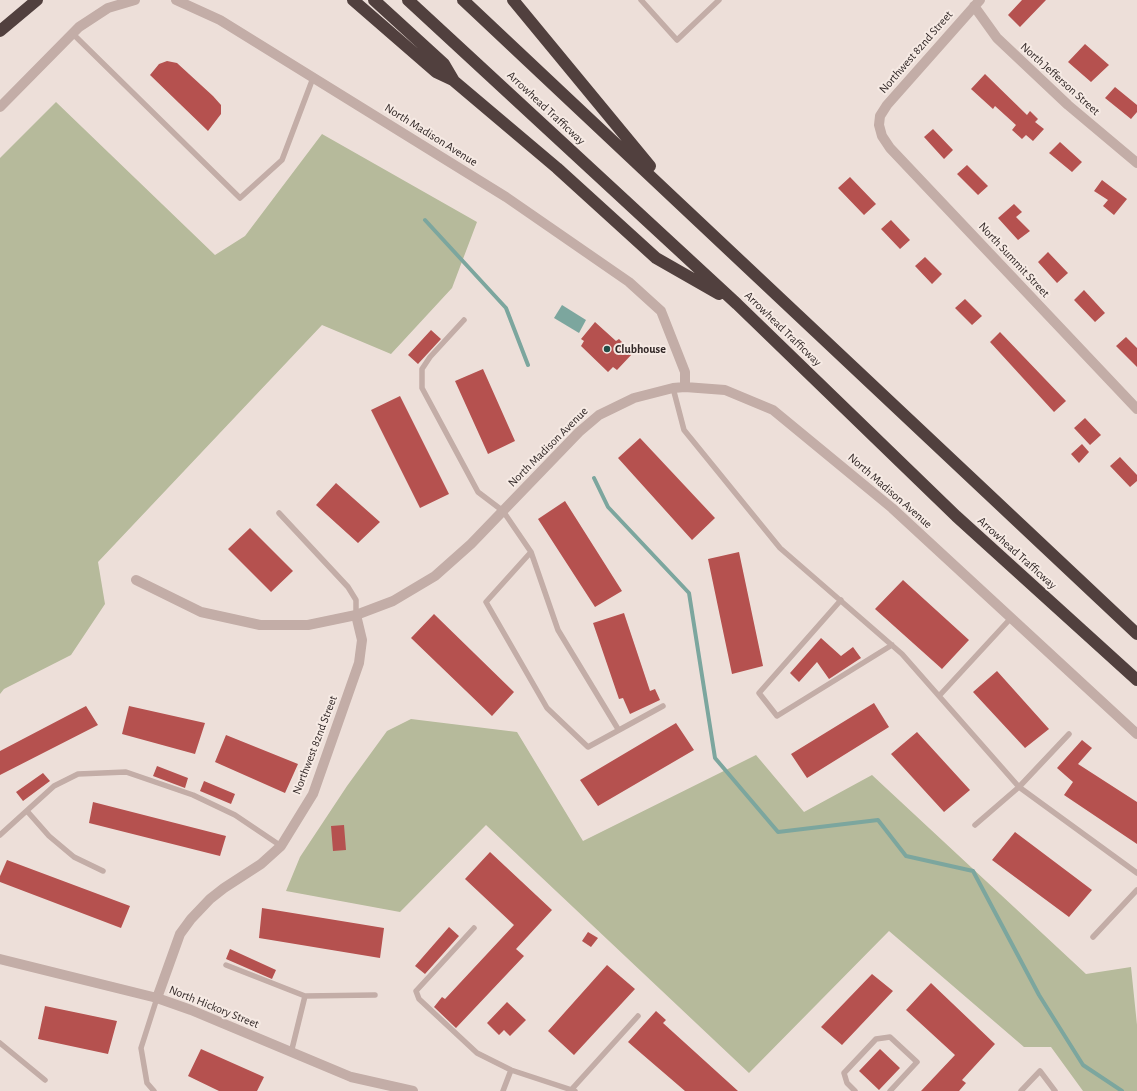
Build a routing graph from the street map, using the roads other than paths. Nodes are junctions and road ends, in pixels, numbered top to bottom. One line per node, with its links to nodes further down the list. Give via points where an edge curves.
1 (37, 0): 12 (highway)
2 (135, 0): 13 (street, via 108,8)
3 (176, 0): 14 (street, North Madison Avenue, via 220,20)
4 (352, 0): 15 (highway, via 436,72)
5 (374, 0): 15 (highway, via 444,64)
6 (408, 0): 20 (highway, Arrowhead Trafficway)
7 (463, 0): 19 (highway, Arrowhead Trafficway)
8 (513, 0): 19 (highway)
9 (641, 0): 10 (lane, via 678,40)
10 (719, 0)
11 (977, 3): 17 (street, Northwest 82nd Street, via 887,104 880,116); 18 (street, North Jefferson Street, via 997,38 1068,105)
12 (0, 31)
13 (72, 33): 14 (lane, via 240,198 282,160); 16 (street)
14 (313, 78): 22 (street, North Madison Avenue, via 532,214 629,282 661,311 685,372)
15 (454, 81): 20 (highway, via 557,168 656,258)
16 (0, 107)
17 (879, 125): 24 (street, North Summit Street, via 882,136 890,148)
18 (1137, 163)
19 (680, 203): 32 (highway, Arrowhead Trafficway)
20 (737, 304): 34 (highway, Arrowhead Trafficway, via 956,516)
21 (464, 320): 25 (lane, via 422,369 422,388 478,492)
22 (686, 387): 23 (street, North Madison Avenue); 31 (street, North Madison Avenue, via 725,390 774,410 892,508)
23 (673, 388): 25 (street, North Madison Avenue, via 634,398 599,415 579,432); 29 (lane, via 684,430 780,548)
24 (1137, 409)
25 (503, 511): 27 (lane); 30 (street, North Madison Avenue, via 435,576 393,601)
26 (279, 513): 30 (lane, via 348,587 356,600)
27 (531, 552): 37 (lane, via 558,630); 37 (lane, via 486,602 547,708 588,747)
28 (136, 580): 30 (street, North Madison Avenue, via 201,612 260,625 308,625)
29 (841, 600): 33 (lane); 33 (lane, via 759,693 777,716)
30 (356, 615): 44 (street, Northwest 82nd Street, via 362,640 359,663 313,794)
31 (1011, 618): 35 (lane); 39 (street, North Madison Avenue)
32 (1137, 634)
33 (892, 645): 35 (lane)
34 (1137, 680)
35 (939, 696): 40 (lane)
36 (663, 706): 37 (lane)
37 (618, 729)
38 (1068, 734): 40 (lane)
39 (1137, 734)
40 (1019, 787): 42 (lane); 46 (lane)
41 (27, 811): 43 (lane); 44 (lane, via 54,786 78,774 126,772 192,795 236,815); 45 (lane, via 49,836 74,857)
42 (975, 824)
43 (0, 835)
44 (281, 846): 54 (street, Northwest 82nd Street, via 261,864 210,899 191,919 180,934)
45 (104, 871)
46 (1137, 873)
47 (1137, 890): 49 (lane)
48 (474, 928): 58 (lane, via 416,991 418,1000 477,1053)
49 (1093, 937)
50 (0, 959): 54 (street, North Hickory Street)
51 (226, 965): 53 (lane)
52 (375, 995): 53 (lane)
53 (305, 996): 57 (lane)
54 (157, 998): 57 (street, North Hickory Street, via 192,1010); 61 (lane, via 141,1048 147,1083)
55 (638, 1016): 60 (lane)
56 (0, 1043): 59 (lane)
57 (291, 1053): 62 (street, North Hickory Street, via 351,1077)
58 (511, 1070): 60 (lane); 63 (lane)
59 (45, 1080)
60 (573, 1090)
61 (154, 1091)
62 (413, 1091)
63 (503, 1091)
64 (855, 1091): 65 (lane, via 847,1083 844,1073 876,1039 890,1037 917,1062)
65 (890, 1091)
66 (1021, 1091): 67 (lane, via 1040,1070)
67 (1055, 1091)

